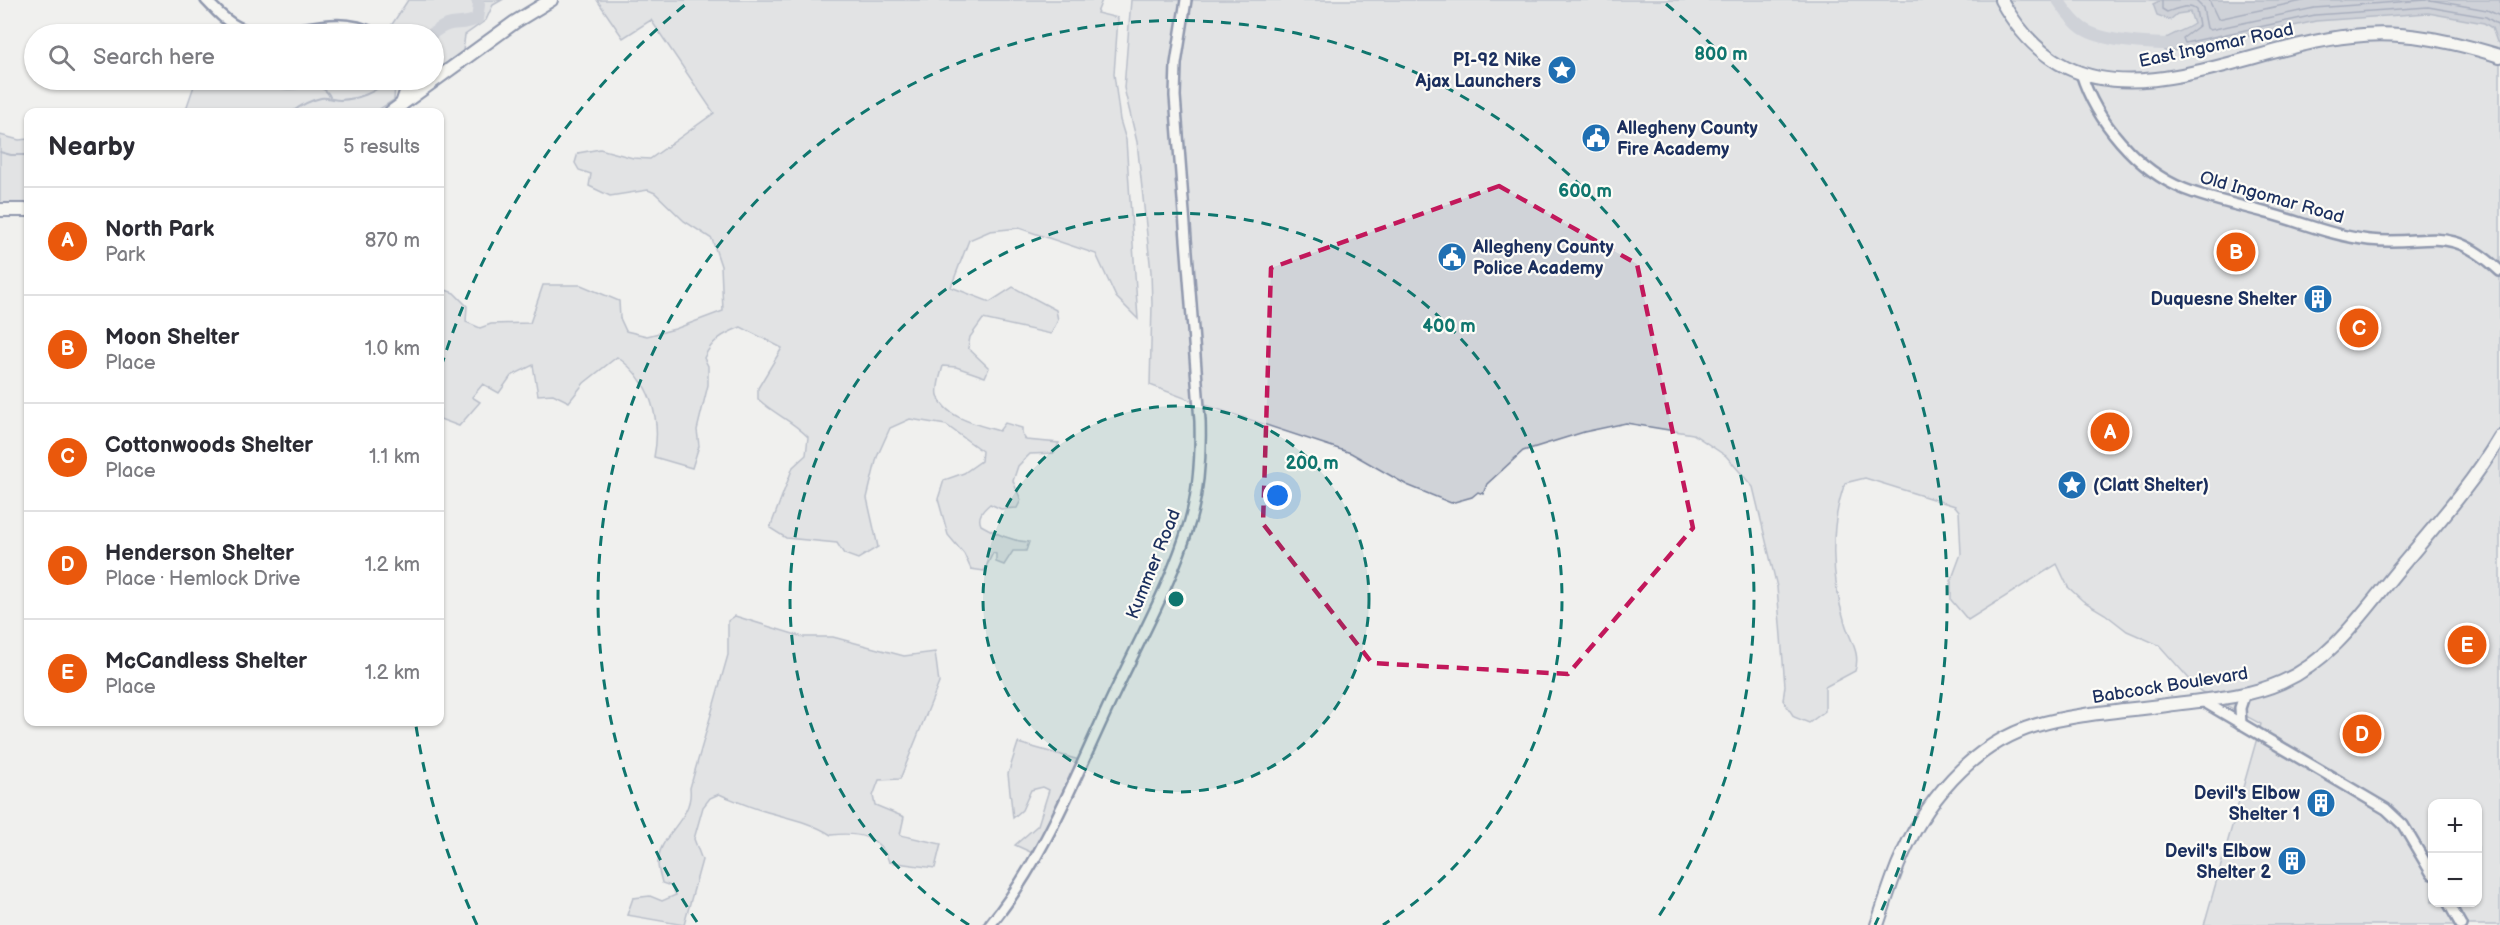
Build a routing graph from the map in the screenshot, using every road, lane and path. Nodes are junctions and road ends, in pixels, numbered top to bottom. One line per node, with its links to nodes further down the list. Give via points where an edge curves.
1 (206, 0): 5 (street)
2 (551, 0): 7 (main road)
3 (1186, 0): 22 (street, Kummer Road, via 1175,96 1200,421 1200,459 1192,513 1163,590 1058,816 1024,877)
4 (2001, 0): 8 (main road, East Ingomar Road, via 2035,46)
5 (232, 24)
6 (2500, 56): 8 (main road, East Ingomar Road, via 2432,38 2365,35 2299,45 2149,81 2110,81)
7 (444, 72)
8 (2081, 73): 15 (street, Old Ingomar Road, via 2090,98 2120,141 2176,186 2353,237 2453,240 2475,250)
9 (407, 90): 11 (main road)
10 (415, 90): 11 (main road)
11 (402, 104): 12 (main road)
12 (396, 108)
13 (0, 210): 14 (main road)
14 (24, 210)
15 (2500, 271)
16 (2500, 437): 17 (main road, Babcock Boulevard, via 2455,502 2337,642 2297,674)
17 (2245, 693): 18 (main road, Babcock Boulevard); 19 (street, via 2240,708)
18 (2201, 700): 19 (street); 23 (main road, Babcock Boulevard, via 2046,723 2011,735 1982,752 1958,772 1919,825 1898,865)
19 (2241, 724): 20 (street, via 2386,809 2403,825)
20 (2428, 866)
21 (2450, 907): 24 (street)
22 (990, 925)
23 (1877, 925)
24 (2461, 925)

